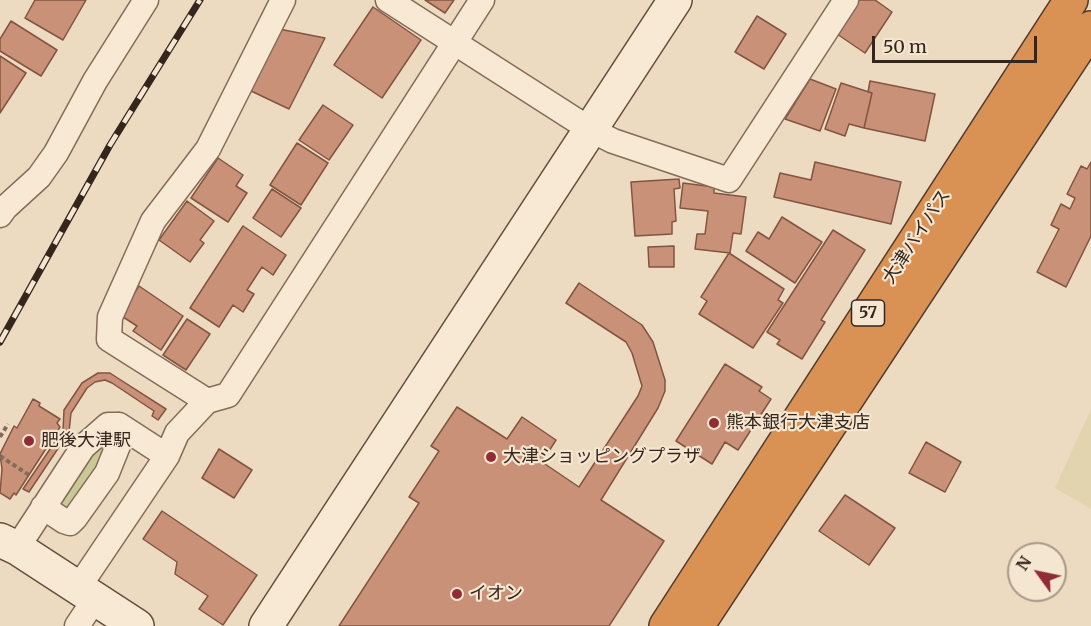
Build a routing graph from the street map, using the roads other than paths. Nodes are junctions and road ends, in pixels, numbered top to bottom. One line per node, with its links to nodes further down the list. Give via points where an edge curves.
1 (146, 0): 11 (street, via 94,81 56,153 39,177)
2 (283, 0): 12 (street, via 208,149 153,221 110,317 109,339)
3 (388, 0): 9 (street)
4 (482, 0): 9 (street)
5 (675, 0): 10 (street)
6 (846, 0): 10 (street, via 729,180)
7 (1071, 0): 21 (highway, 大津バイパス / 57)
8 (1091, 28): 22 (highway, 大津バイパス / 57)
9 (455, 42): 10 (street); 12 (street, via 228,395)
10 (591, 130): 20 (street)
11 (0, 216)
12 (207, 401): 14 (street, via 177,433)
13 (119, 425): 14 (street); 15 (street, via 108,425 83,447); 15 (street, via 121,438 107,473 75,518 70,523 64,521)
14 (167, 456): 17 (street)
15 (43, 507): 16 (street)
16 (9, 544): 17 (street)
17 (87, 594): 18 (street); 19 (street)
18 (77, 626)
19 (137, 626)
20 (266, 626)
21 (666, 626)
22 (697, 626)

